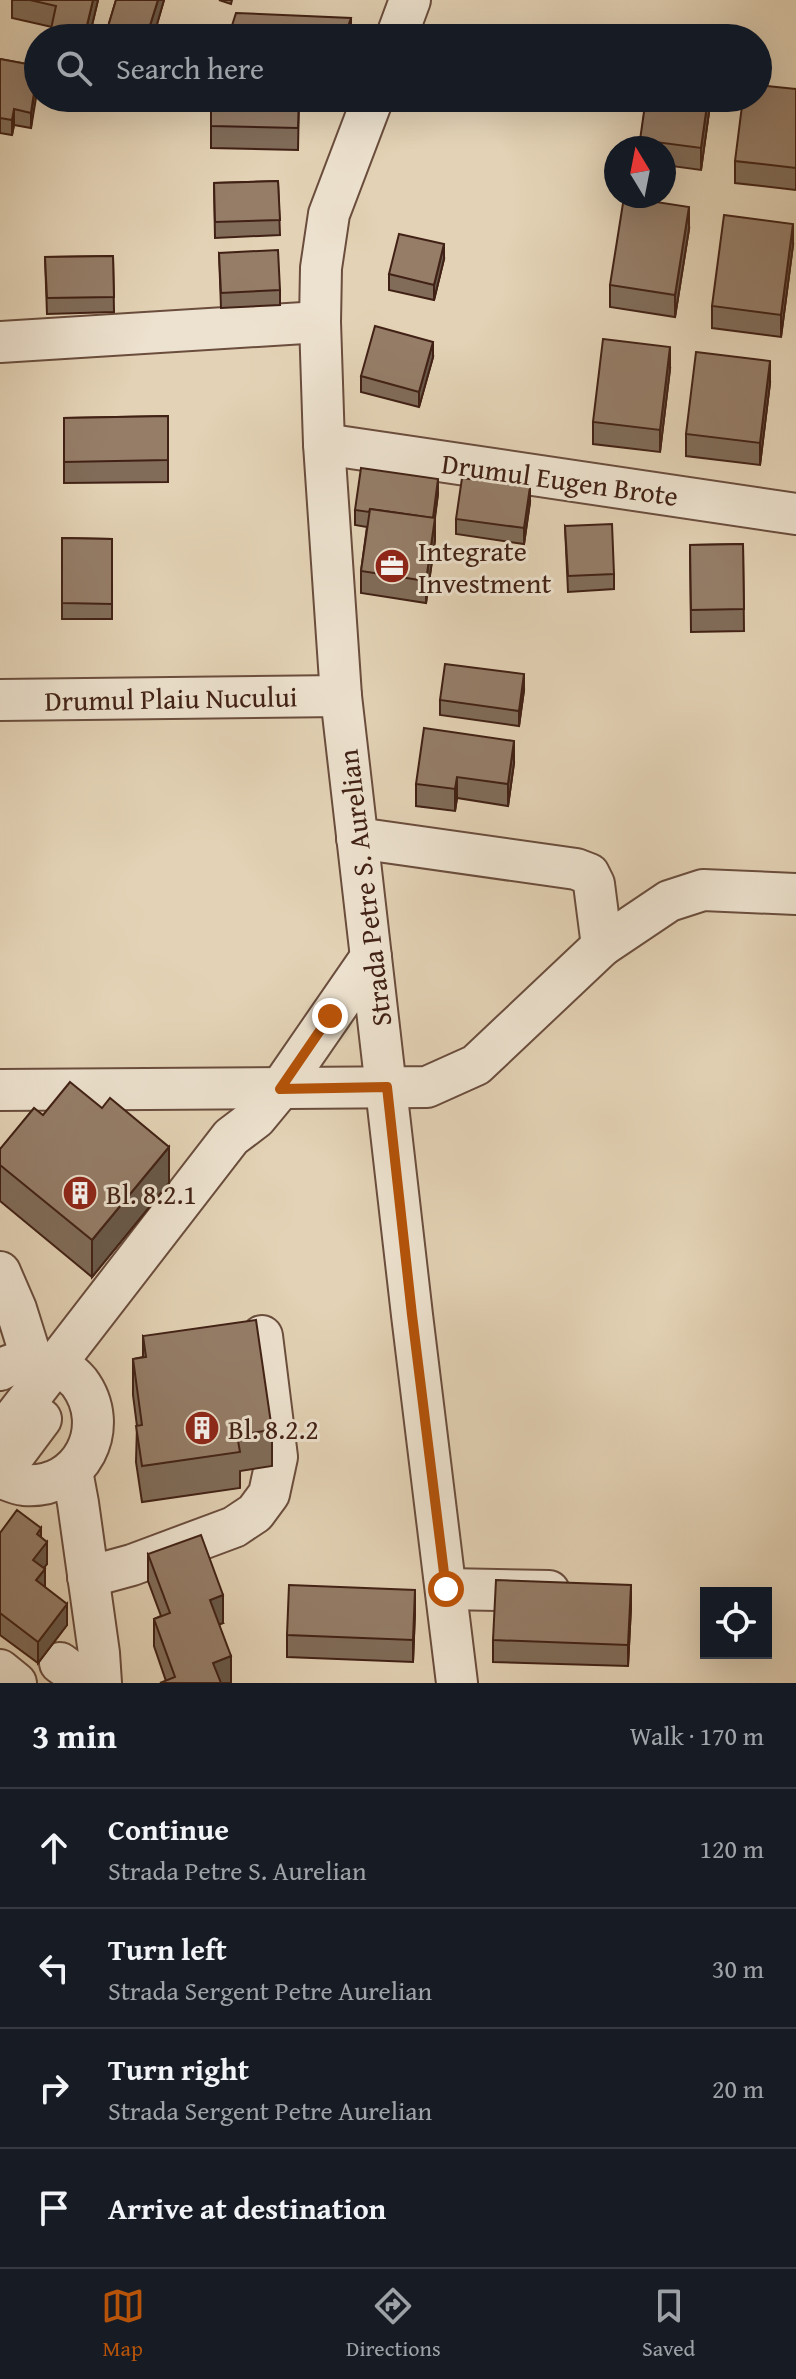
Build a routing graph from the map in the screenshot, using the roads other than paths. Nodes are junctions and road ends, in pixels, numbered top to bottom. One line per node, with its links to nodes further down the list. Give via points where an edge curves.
1 (410, 0): 2 (street)
2 (401, 24)
3 (368, 112): 4 (street, Strada Petre S. Aurelian, via 329,214)
4 (320, 322): 5 (street); 6 (street, Strada Petre S. Aurelian)
5 (0, 342)
6 (324, 444): 7 (street, Drumul Eugen Brote); 8 (street, Strada Petre S. Aurelian)
7 (796, 514)
8 (341, 696): 9 (street, Drumul Plaiu Nucului); 10 (street, Strada Petre S. Aurelian)
9 (0, 700)
10 (357, 838): 12 (street, via 589,874); 13 (street, Strada Petre S. Aurelian)
11 (796, 894): 12 (street, via 703,890 669,901)
12 (602, 946): 14 (street, via 476,1065 427,1087)
13 (371, 957): 14 (street, Strada Petre S. Aurelian); 16 (street)
14 (387, 1087): 16 (street); 24 (street, Strada Petre S. Aurelian)
15 (0, 1090): 16 (street)
16 (268, 1104): 19 (street, via 252,1150)
17 (0, 1272): 19 (street)
18 (262, 1336): 23 (street, via 277,1457 269,1494 255,1513 234,1527)
19 (40, 1367): 20 (street); 21 (street, via 87,1393 94,1413 86,1454); 22 (street)
20 (0, 1436)
21 (72, 1471): 22 (street, via 49,1483 22,1485); 23 (street)
22 (0, 1475)
23 (88, 1577): 28 (street)
24 (446, 1589): 25 (street); 29 (street, Strada Petre S. Aurelian)
25 (580, 1592)
26 (0, 1670): 27 (street)
27 (16, 1683)
28 (101, 1683)
29 (457, 1683)

